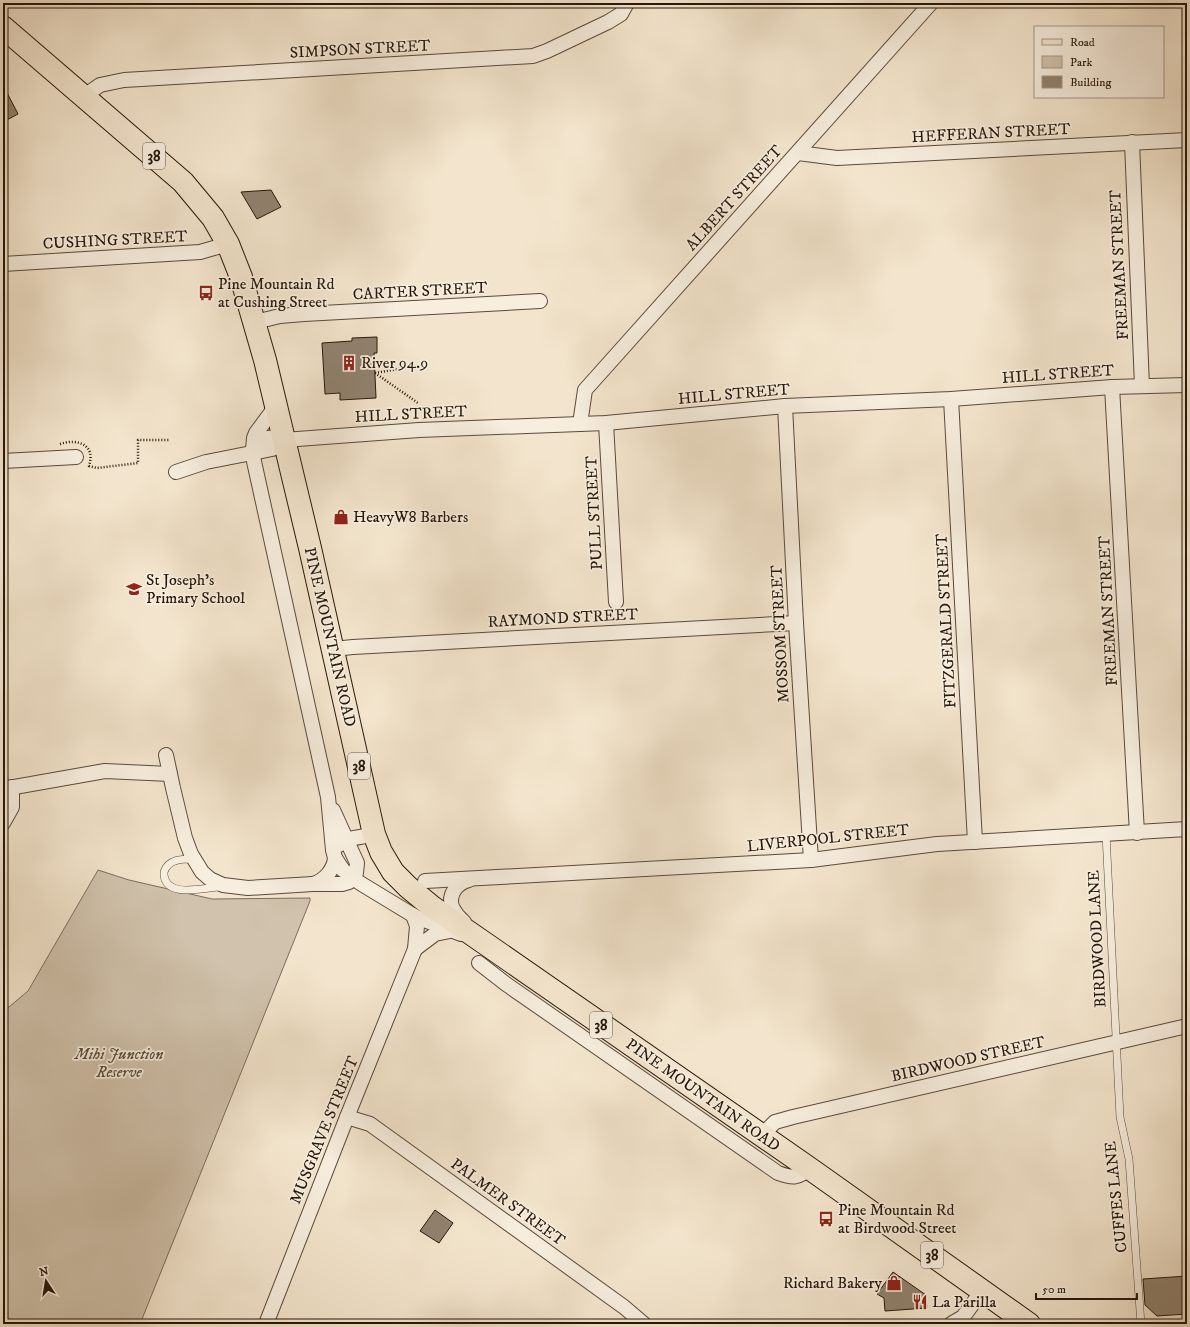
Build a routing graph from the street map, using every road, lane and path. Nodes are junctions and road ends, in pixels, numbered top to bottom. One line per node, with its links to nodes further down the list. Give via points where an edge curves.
1 (628, 3): 4 (street, SIMPSON STREET, via 621,14 608,22 533,56 124,80 100,85)
2 (931, 3): 7 (street, ALBERT STREET)
3 (3, 27): 4 (main road, PINE MOUNTAIN ROAD / 38)
4 (83, 97): 8 (main road, PINE MOUNTAIN ROAD / 38, via 183,182 213,218)
5 (1187, 140): 6 (street, HEFFERAN STREET)
6 (1132, 142): 7 (street, HEFFERAN STREET, via 837,158); 14 (street, FREEMAN STREET)
7 (798, 152): 21 (street, ALBERT STREET, via 585,390)
8 (228, 244): 9 (street, CUSHING STREET, via 200,252); 11 (main road, PINE MOUNTAIN ROAD / 38)
9 (3, 264)
10 (540, 302): 11 (street, CARTER STREET, via 304,314)
11 (255, 322): 18 (main road, PINE MOUNTAIN ROAD / 38)
12 (416, 366): 17 (path, via 375,373)
13 (1187, 385): 14 (street, HILL STREET)
14 (1142, 386): 15 (street, HILL STREET)
15 (1112, 387): 16 (street, HILL STREET); 38 (street, FREEMAN STREET)
16 (950, 399): 19 (street, HILL STREET); 42 (street, FITZGERALD STREET)
17 (418, 403)
18 (276, 406): 23 (main road, PINE MOUNTAIN ROAD / 38); 24 (street, via 256,433)
19 (785, 406): 20 (street, HILL STREET); 30 (street, MOSSOM STREET)
20 (606, 423): 21 (street, HILL STREET); 29 (street, PULL STREET)
21 (580, 424): 23 (street, HILL STREET, via 419,430)
22 (170, 440): 27 (path, via 138,440 138,463)
23 (284, 440): 24 (street, via 274,437 259,440); 31 (main road, PINE MOUNTAIN ROAD / 38)
24 (253, 452): 28 (street); 35 (street)
25 (76, 457): 26 (street)
26 (3, 461)
27 (97, 468)
28 (176, 472)
29 (616, 602)
30 (796, 623): 31 (street, RAYMOND STREET); 45 (street, MOSSOM STREET)
31 (333, 649): 39 (main road, PINE MOUNTAIN ROAD / 38)
32 (166, 755): 33 (street)
33 (170, 774): 34 (street, via 105,771); 44 (street, via 185,838)
34 (8, 788): 36 (street, via 12,807)
35 (328, 797): 41 (street); 43 (street)
36 (3, 823)
37 (1187, 829): 38 (street, LIVERPOOL STREET)
38 (1137, 833): 40 (street, LIVERPOOL STREET)
39 (374, 834): 41 (street); 53 (main road, PINE MOUNTAIN ROAD / 38, via 387,864 403,882 431,906)
40 (1106, 834): 42 (street, LIVERPOOL STREET); 57 (lane, BIRDWOOD LANE)
41 (346, 839): 43 (street); 46 (street, via 358,866)
42 (975, 842): 45 (street, LIVERPOOL STREET, via 937,844)
43 (334, 854): 46 (street, PINE MOUNTAIN ROAD, via 343,870); 49 (street, via 335,863 330,871)
44 (193, 859): 50 (street, via 206,876); 50 (lane, via 178,860 170,864 164,872 167,882 173,887 191,890)
45 (811, 860): 47 (street, LIVERPOOL STREET)
46 (353, 878): 49 (street, via 344,884); 51 (street, PINE MOUNTAIN ROAD)
47 (472, 880): 48 (street, LIVERPOOL STREET); 53 (street, LIVERPOOL STREET, via 456,888 452,904)
48 (425, 881)
49 (313, 884): 50 (street)
50 (228, 887)
51 (413, 915): 52 (street, PINE MOUNTAIN ROAD); 54 (street, MUSGRAVE STREET, via 416,926)
52 (450, 931): 53 (street, PINE MOUNTAIN ROAD); 54 (street, MUSGRAVE STREET, via 435,934)
53 (479, 940): 59 (main road, PINE MOUNTAIN ROAD / 38)
54 (415, 950): 58 (street, MUSGRAVE STREET)
55 (479, 964): 60 (street, PINE MOUNTAIN ROAD, via 778,1173 794,1177 803,1174)
56 (1187, 1026): 57 (street, BIRDWOOD STREET)
57 (1116, 1042): 59 (street, BIRDWOOD STREET, via 792,1116 775,1122); 66 (lane, CUFFES LANE, via 1120,1117 1130,1159)
58 (347, 1117): 62 (street, MUSGRAVE STREET); 63 (street, PALMER STREET, via 370,1124)
59 (762, 1135): 60 (main road, PINE MOUNTAIN ROAD / 38)
60 (809, 1168): 61 (main road, PINE MOUNTAIN ROAD / 38)
61 (982, 1291): 64 (street, via 963,1317); 65 (main road, PINE MOUNTAIN ROAD / 38)
62 (266, 1324)
63 (644, 1324)
64 (951, 1324)
65 (1029, 1324)
66 (1141, 1324)

